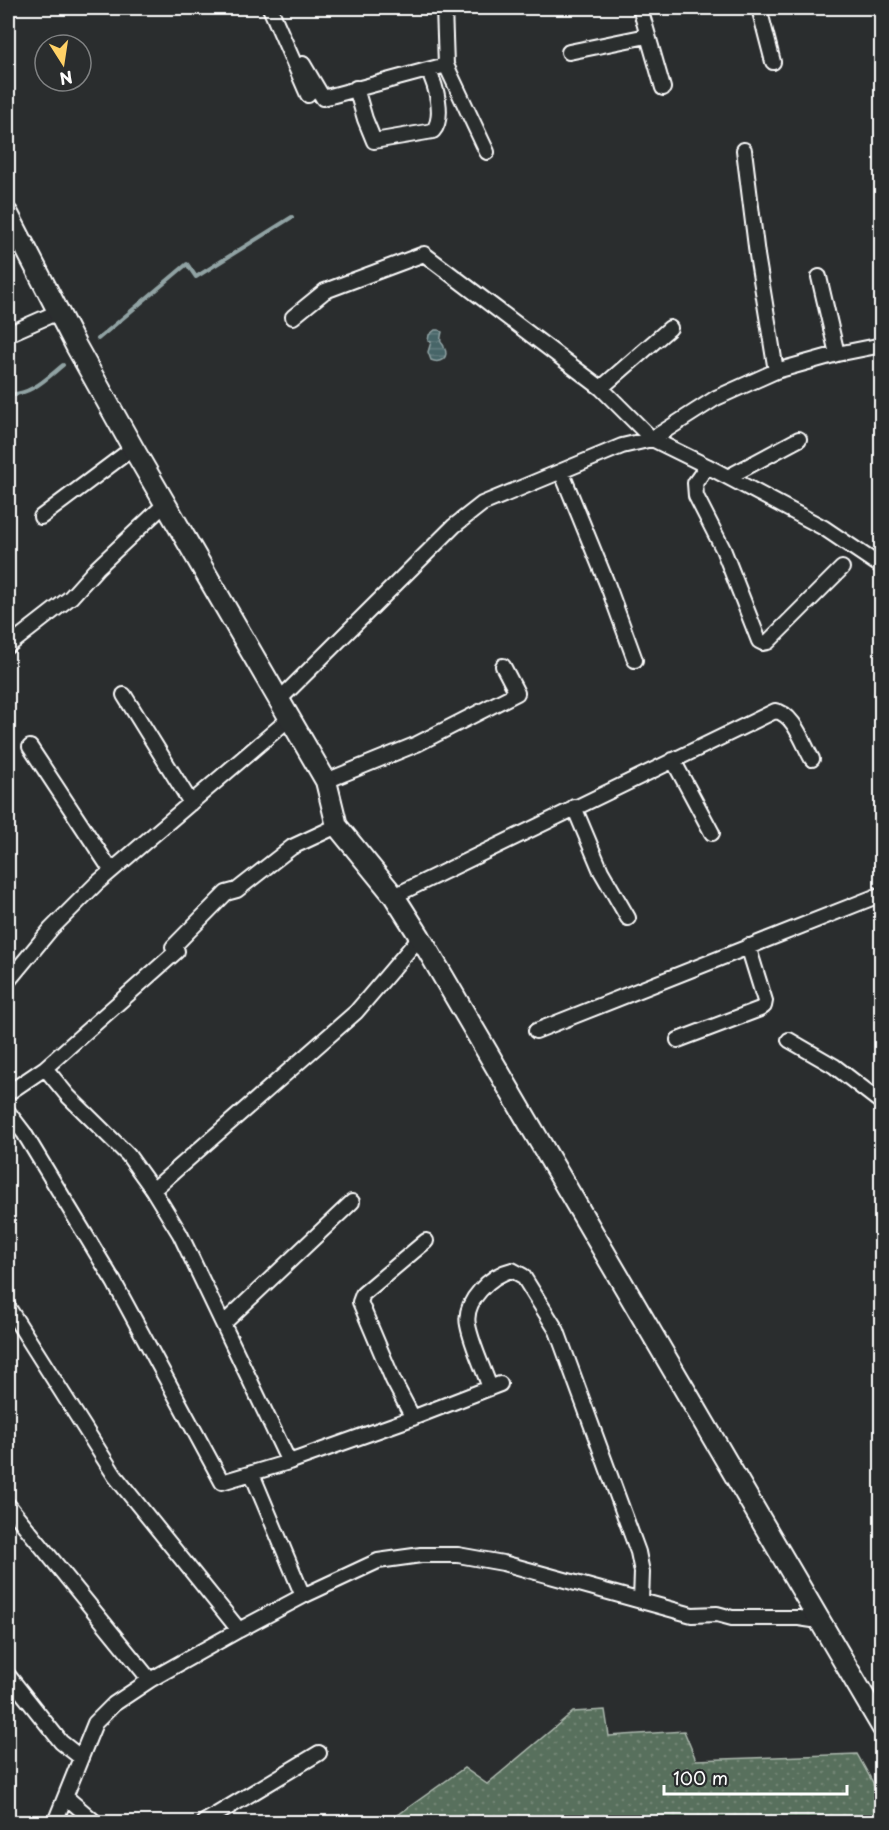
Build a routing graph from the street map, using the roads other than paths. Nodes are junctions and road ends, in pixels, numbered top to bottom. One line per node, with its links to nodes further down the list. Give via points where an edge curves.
1 (270, 8): 13 (street)
2 (444, 8): 9 (street)
3 (640, 8): 5 (street)
4 (759, 8): 7 (street)
5 (647, 36): 6 (street); 12 (street)
6 (569, 52)
7 (773, 62)
8 (303, 64): 11 (street, via 322,98)
9 (446, 65): 10 (street); 15 (street)
10 (428, 70): 11 (street); 11 (street, via 437,94 437,123 433,131 374,141)
11 (356, 88)
12 (663, 88)
13 (308, 95)
14 (744, 150): 24 (street)
15 (487, 152)
16 (8, 214): 18 (street)
17 (819, 277): 23 (street)
18 (58, 312): 21 (street); 28 (street)
19 (293, 317): 25 (street, via 325,291 424,254)
20 (670, 328): 25 (street)
21 (8, 334)
22 (882, 345): 23 (street)
23 (837, 354): 24 (street)
24 (776, 371): 27 (street, via 716,398)
25 (601, 388): 27 (street)
26 (799, 439): 31 (street)
27 (652, 440): 29 (street); 30 (street, via 622,446)
28 (133, 448): 32 (street); 33 (street)
29 (707, 466): 31 (street); 35 (street, via 695,483 696,496 723,549 759,641 768,642)
30 (561, 471): 37 (street); 40 (street, via 482,504 454,526)
31 (728, 477): 34 (street, via 824,528)
32 (165, 504): 36 (street, via 70,597); 40 (street)
33 (40, 517)
34 (882, 567)
35 (842, 568)
36 (8, 646)
37 (635, 660)
38 (503, 666): 45 (street, via 517,693 417,744)
39 (124, 695): 46 (street)
40 (279, 700): 41 (street)
41 (290, 718): 45 (street); 46 (street)
42 (30, 747): 50 (street)
43 (812, 759): 44 (street, via 789,717 775,711)
44 (673, 760): 47 (street); 49 (street)
45 (326, 781): 48 (street)
46 (191, 803): 50 (street)
47 (574, 807): 52 (street); 53 (street, via 601,871)
48 (337, 826): 52 (street); 60 (street, via 292,847 237,890 226,893 173,947 177,951)
49 (712, 833)
50 (111, 870): 56 (street, via 51,929)
51 (882, 894): 55 (street)
52 (394, 896): 54 (street)
53 (628, 918)
54 (420, 937): 64 (street, via 356,1012); 75 (street)
55 (748, 946): 57 (street); 58 (street, via 764,1006)
56 (8, 981)
57 (536, 1032)
58 (678, 1040)
59 (789, 1040): 62 (street)
60 (45, 1068): 61 (street); 64 (street, via 128,1155)
61 (8, 1093)
62 (880, 1099)
63 (8, 1112): 71 (street, via 114,1282 220,1480)
64 (153, 1190): 68 (street, via 180,1234)
65 (352, 1202): 68 (street)
66 (426, 1240): 69 (street, via 363,1294 360,1302)
67 (8, 1307): 76 (street, via 115,1476)
68 (223, 1324): 70 (street)
69 (413, 1418): 70 (street); 74 (street, via 495,1386 467,1322 475,1297 485,1283 512,1270 522,1276 557,1331 572,1369 638,1552)
70 (289, 1462): 71 (street)
71 (252, 1474): 73 (street)
72 (8, 1505): 78 (street)
73 (303, 1596): 74 (street, via 378,1561 458,1555 503,1563); 76 (street)
74 (641, 1601): 75 (street, via 692,1615)
75 (819, 1621): 79 (street)
76 (239, 1630): 78 (street)
77 (8, 1675): 81 (street, via 61,1742)
78 (150, 1680): 81 (street, via 114,1704 95,1723)
79 (882, 1727)
80 (319, 1754): 85 (street)
81 (80, 1757): 82 (street)
82 (66, 1797): 83 (street); 84 (street)
83 (54, 1822)
84 (95, 1822)
85 (204, 1822)

